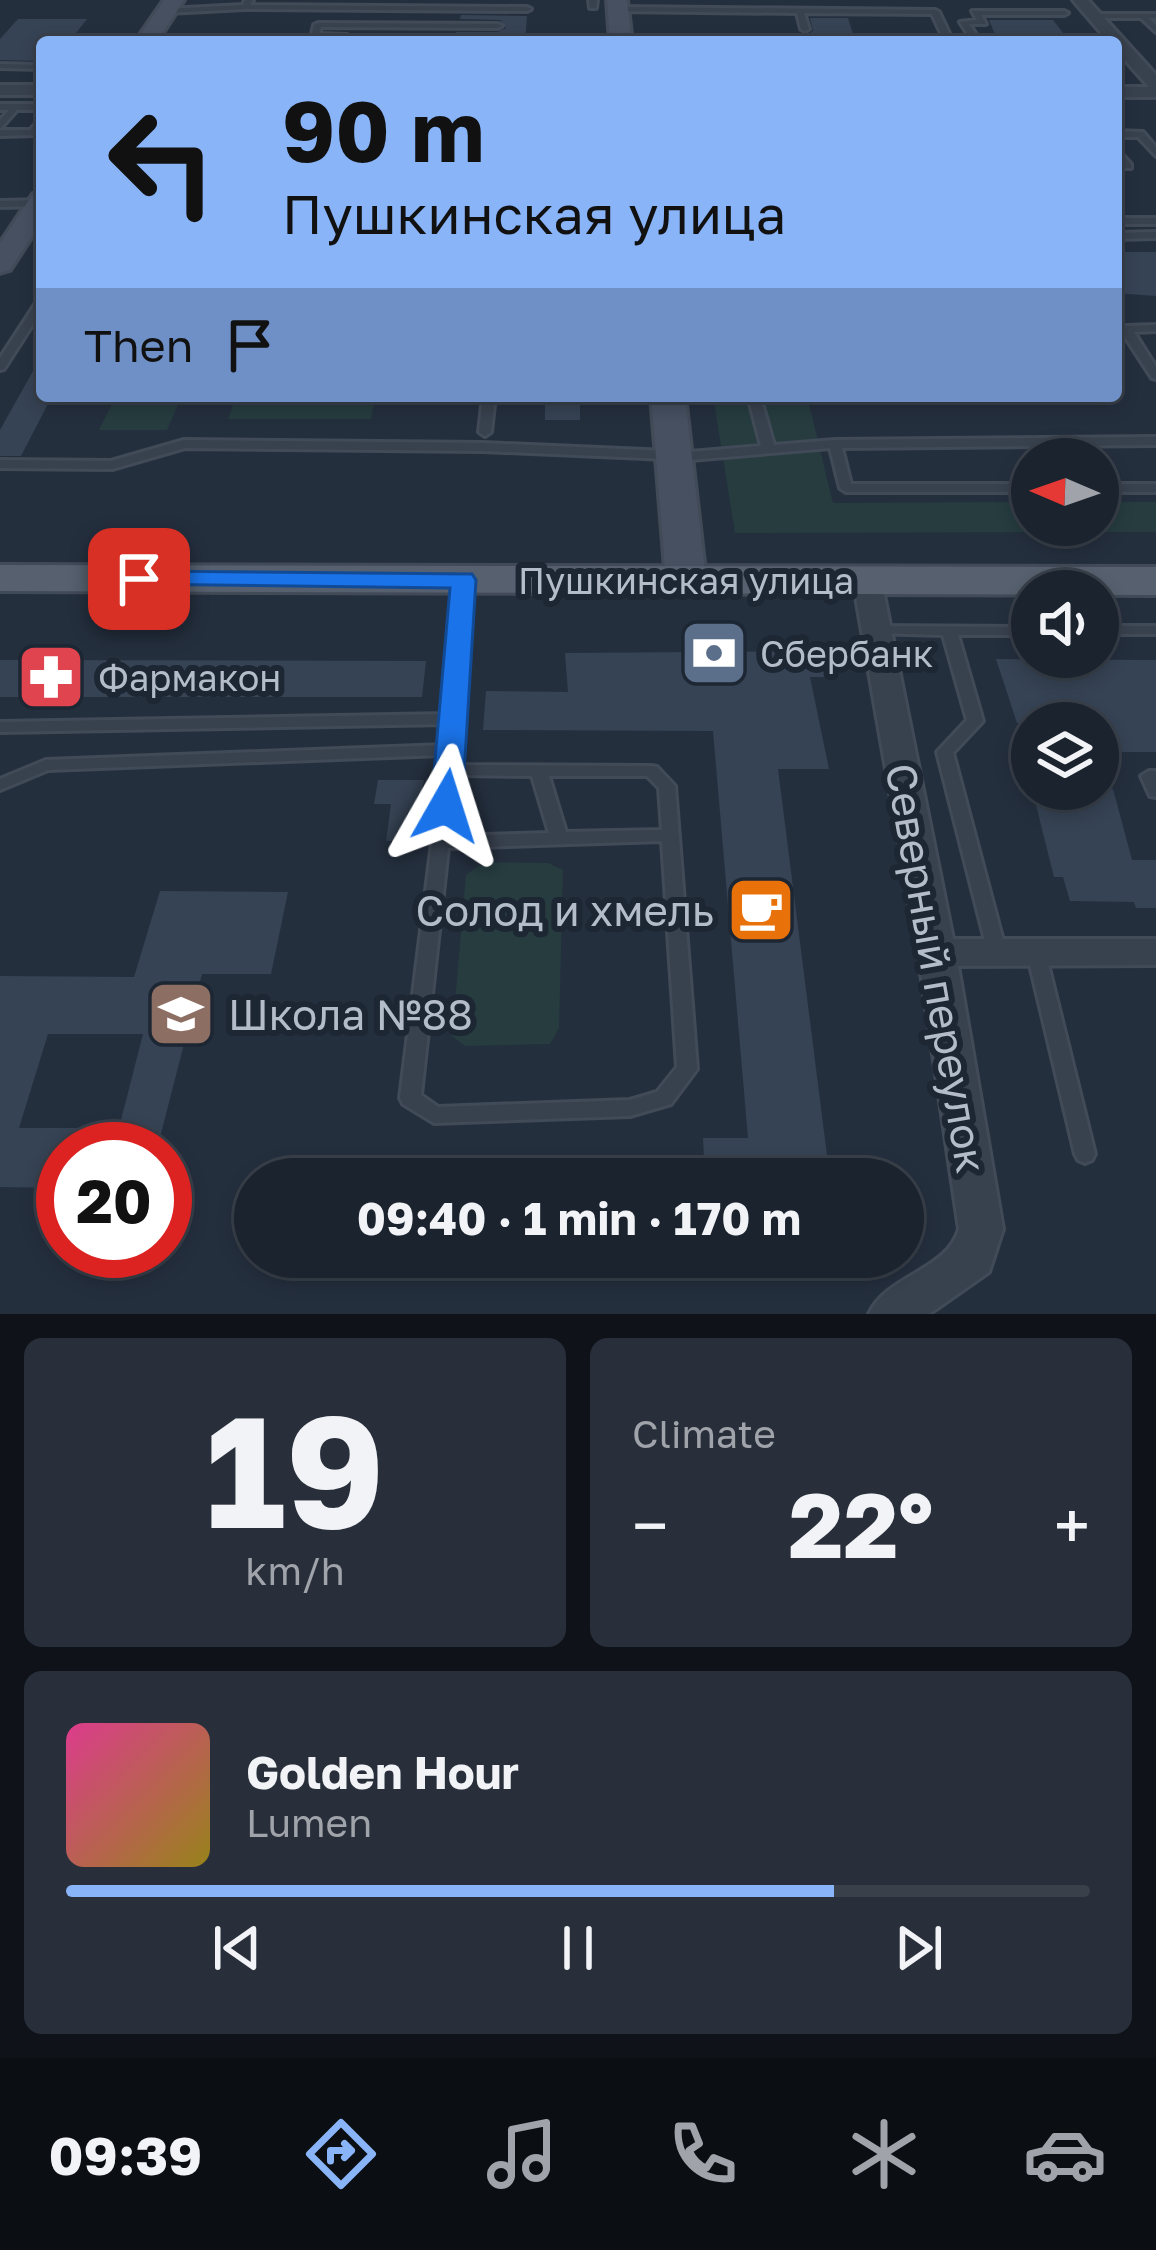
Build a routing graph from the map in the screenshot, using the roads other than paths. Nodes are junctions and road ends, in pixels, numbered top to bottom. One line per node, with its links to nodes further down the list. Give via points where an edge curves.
1 (855, 0): 3 (lane)
2 (1080, 0): 14 (street)
3 (702, 1): 8 (lane)
4 (247, 3): 7 (lane); 9 (lane)
5 (481, 4): 9 (lane); 10 (lane)
6 (617, 4): 8 (lane); 23 (street)
7 (170, 5): 21 (street)
8 (646, 7): 11 (lane)
9 (456, 8): 17 (lane)
10 (527, 9)
11 (765, 10): 12 (lane); 24 (lane)
12 (800, 10): 19 (lane); 25 (lane, via 935,12)
13 (1064, 13): 26 (lane, via 975,13 983,22 964,22)
14 (1092, 16): 15 (lane); 27 (street)
15 (1143, 16): 16 (lane); 20 (lane)
16 (1156, 16)
17 (454, 25): 18 (lane); 22 (lane, via 318,25)
18 (497, 26)
19 (805, 28)
20 (1156, 30)
21 (150, 36)
22 (314, 36)
23 (621, 36)
24 (770, 36)
25 (943, 36)
26 (973, 36)
27 (1111, 36)
28 (1122, 47): 31 (street)
29 (0, 67): 30 (lane)
30 (36, 67)
31 (1153, 80): 34 (street)
32 (0, 90): 33 (street)
33 (36, 90)
34 (1122, 90)
35 (0, 107): 36 (lane)
36 (15, 107): 37 (lane); 39 (lane)
37 (36, 107)
38 (36, 128): 39 (lane)
39 (0, 129)
40 (1122, 134): 41 (lane, via 1140,134)
41 (1156, 153)
42 (1122, 158): 43 (lane)
43 (1128, 166)
44 (36, 202): 45 (lane)
45 (0, 204)
46 (36, 210): 51 (street)
47 (1122, 221): 48 (lane)
48 (1156, 221)
49 (1122, 236): 50 (lane)
50 (1156, 236)
51 (0, 264)
52 (36, 311): 54 (lane)
53 (1156, 328): 55 (lane, via 1126,329)
54 (0, 367)
55 (1156, 376)
56 (488, 402): 59 (lane)
57 (669, 402): 63 (street)
58 (756, 402): 62 (lane)
59 (484, 432)
60 (1156, 441): 61 (lane)
61 (835, 444): 62 (lane); 65 (lane, via 846,488)
62 (769, 451): 63 (lane)
63 (674, 455): 64 (lane, via 184,444 112,465); 70 (street)
64 (0, 464)
65 (1011, 488)
66 (1119, 488): 67 (lane)
67 (1156, 488)
68 (0, 578): 69 (main road, Пушкинская улица)
69 (463, 580): 70 (main road, Пушкинская улица); 80 (lane)
70 (686, 580): 71 (main road, Пушкинская улица)
71 (867, 580): 74 (main road, Пушкинская улица); 75 (street, Северный переулок)
72 (1156, 581): 73 (main road, Пушкинская улица)
73 (1119, 583)
74 (1011, 585)
75 (876, 629): 78 (lane); 90 (street, Северный переулок)
76 (1119, 630): 77 (lane)
77 (1156, 630)
78 (949, 631): 79 (lane); 91 (lane, via 975,721 945,752)
79 (1011, 631)
80 (455, 718): 81 (lane); 82 (lane)
81 (0, 727)
82 (452, 760): 83 (lane); 85 (lane, via 46,765); 89 (lane)
83 (539, 771): 87 (lane, via 651,771 667,786); 88 (lane)
84 (1156, 776): 86 (lane, via 1149,776)
85 (0, 785)
86 (1156, 792)
87 (670, 836): 88 (lane); 89 (lane, via 687,1069 664,1098 630,1108 510,1114 434,1115 410,1098)
88 (560, 838): 89 (lane)
89 (442, 842)
90 (937, 952): 91 (street); 95 (street, Северный переулок, via 981,1229 974,1258)
91 (997, 952): 92 (street)
92 (1036, 952): 93 (street); 94 (lane)
93 (1156, 952)
94 (1085, 1154)
95 (892, 1314)

